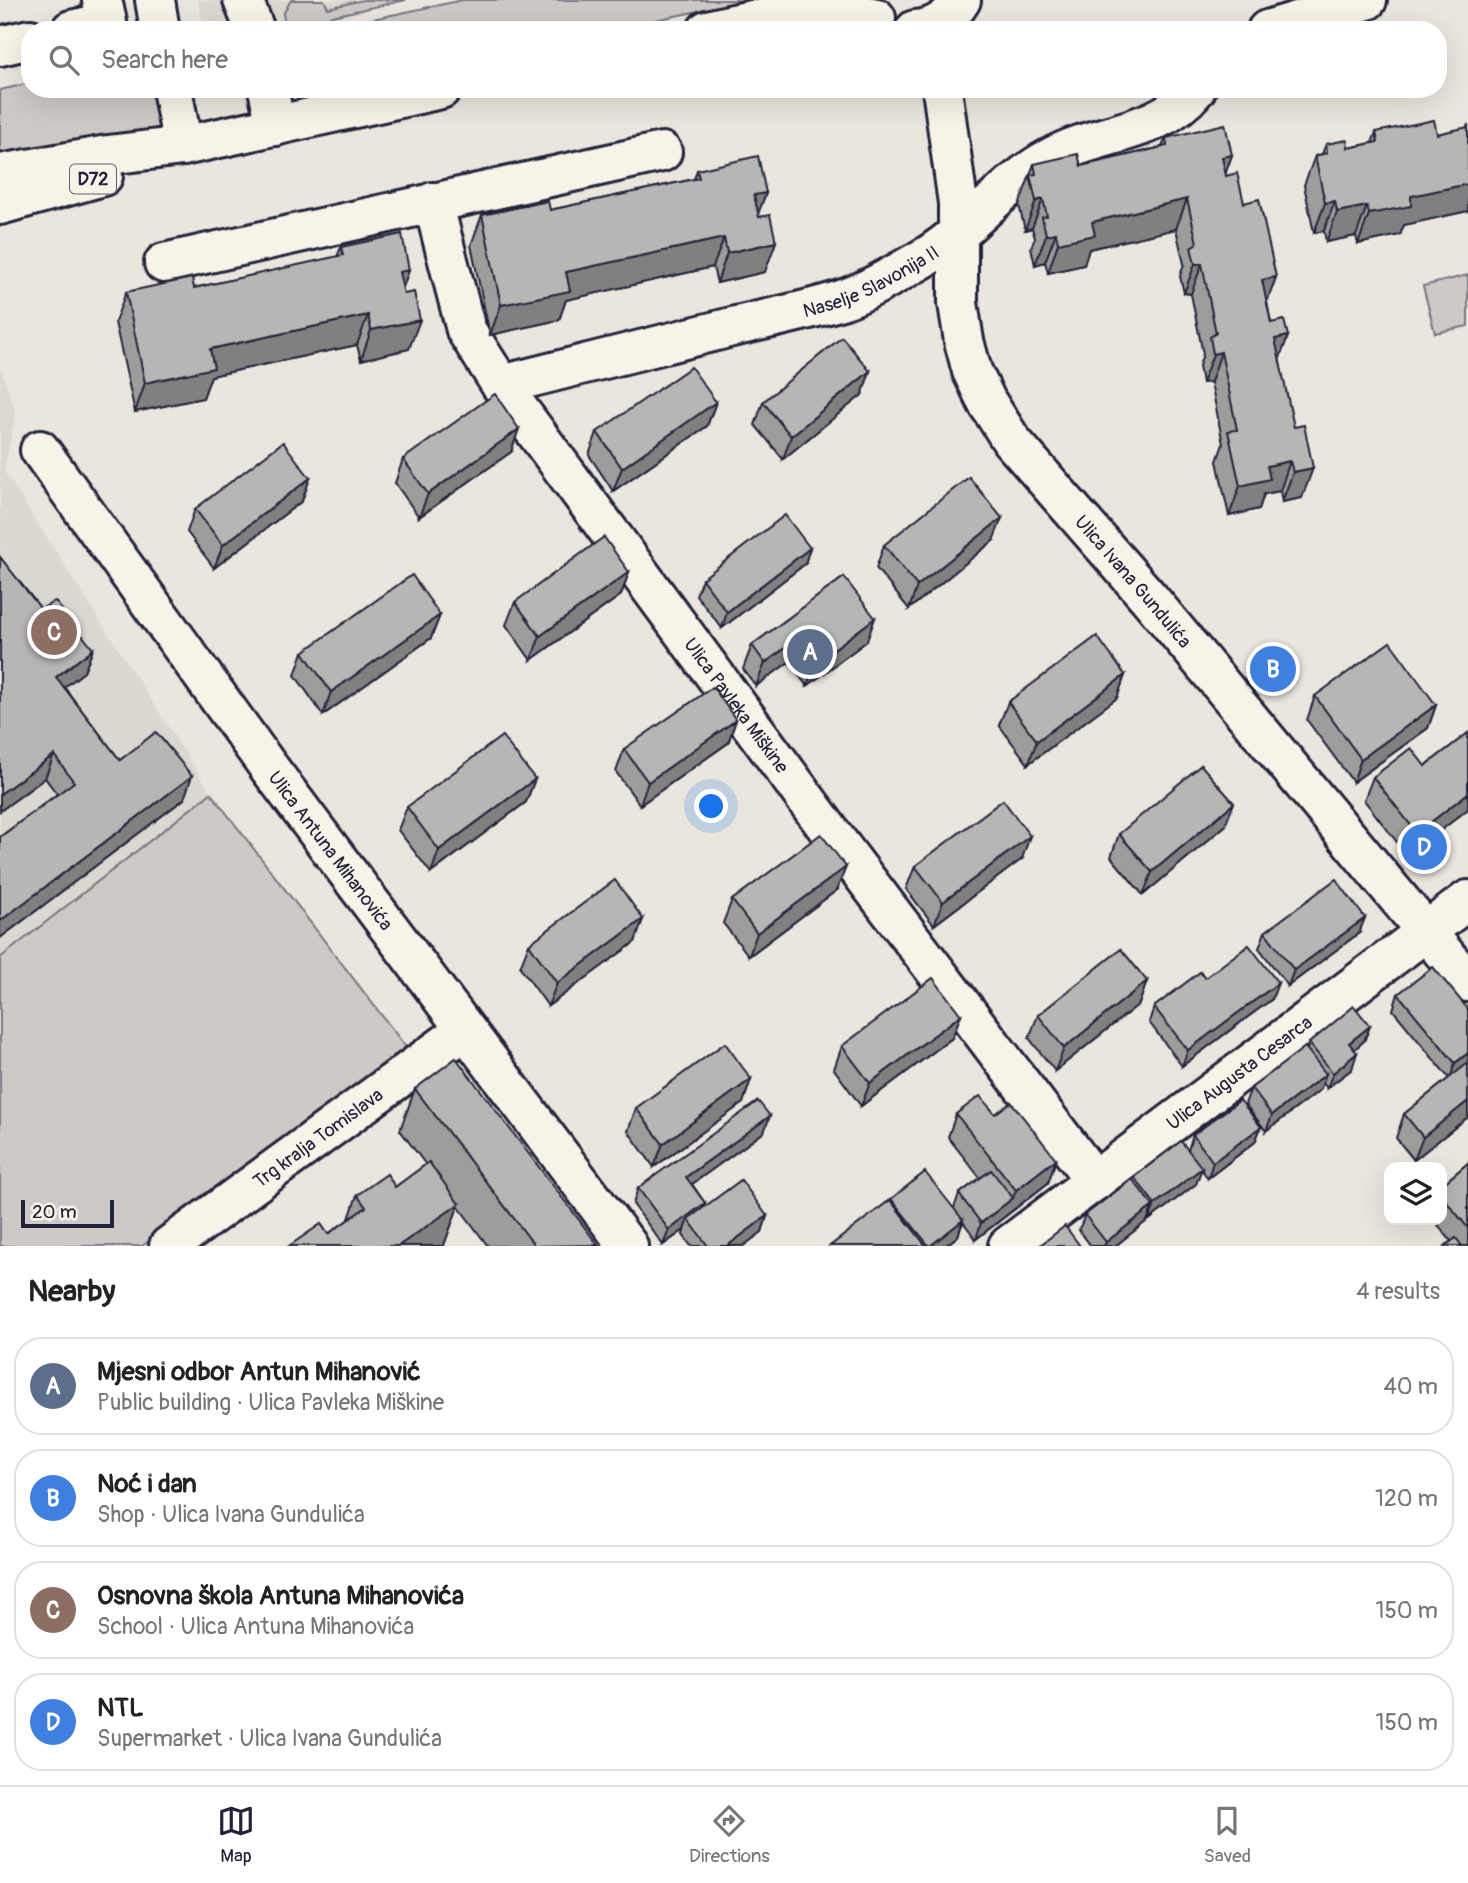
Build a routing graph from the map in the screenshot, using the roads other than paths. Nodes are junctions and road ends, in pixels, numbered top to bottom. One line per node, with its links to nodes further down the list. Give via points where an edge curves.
1 (102, 0): 5 (street)
2 (155, 0): 6 (street)
3 (1367, 0): 9 (street)
4 (791, 7): 7 (street); 8 (street, via 851,12)
5 (107, 21)
6 (158, 21)
7 (740, 21)
8 (885, 21)
9 (1297, 21)
10 (21, 41): 11 (street)
11 (0, 46)
12 (174, 98): 18 (street)
13 (270, 98): 17 (street)
14 (400, 98): 17 (street, D72)
15 (1186, 98): 23 (street, Naselje Slavonija II, via 1143,127 1052,156 1007,187)
16 (940, 99): 23 (street, Ulica Ivana Gundulića, via 957,189)
17 (276, 126): 18 (street, D72)
18 (183, 146): 20 (street, D72); 22 (street, D72, via 98,178)
19 (662, 152): 21 (street)
20 (0, 174)
21 (433, 202): 24 (street); 25 (street, Ulica Pavleka Miškine, via 466,330)
22 (0, 205)
23 (957, 234): 25 (street, Naselje Slavonija II, via 921,260 843,300); 28 (street, Ulica Ivana Gundulića, via 958,303 964,341 972,371 1011,440)
24 (163, 263)
25 (501, 385): 31 (street, Ulica Pavleka Miškine)
26 (40, 450): 30 (street, Ulica Antuna Mihanovića)
27 (1468, 900): 28 (street, Ulica Augusta Cesarca)
28 (1426, 931): 29 (street, Ulica Ivana Gundulića); 31 (street, Ulica Augusta Cesarca)
29 (1468, 982)
30 (465, 1030): 32 (street, Trg kralja Tomislava); 33 (street, Ulica Antuna Mihanovića)
31 (1095, 1181): 34 (street, Ulica Augusta Cesarca)
32 (169, 1246)
33 (628, 1246)
34 (1008, 1246)

